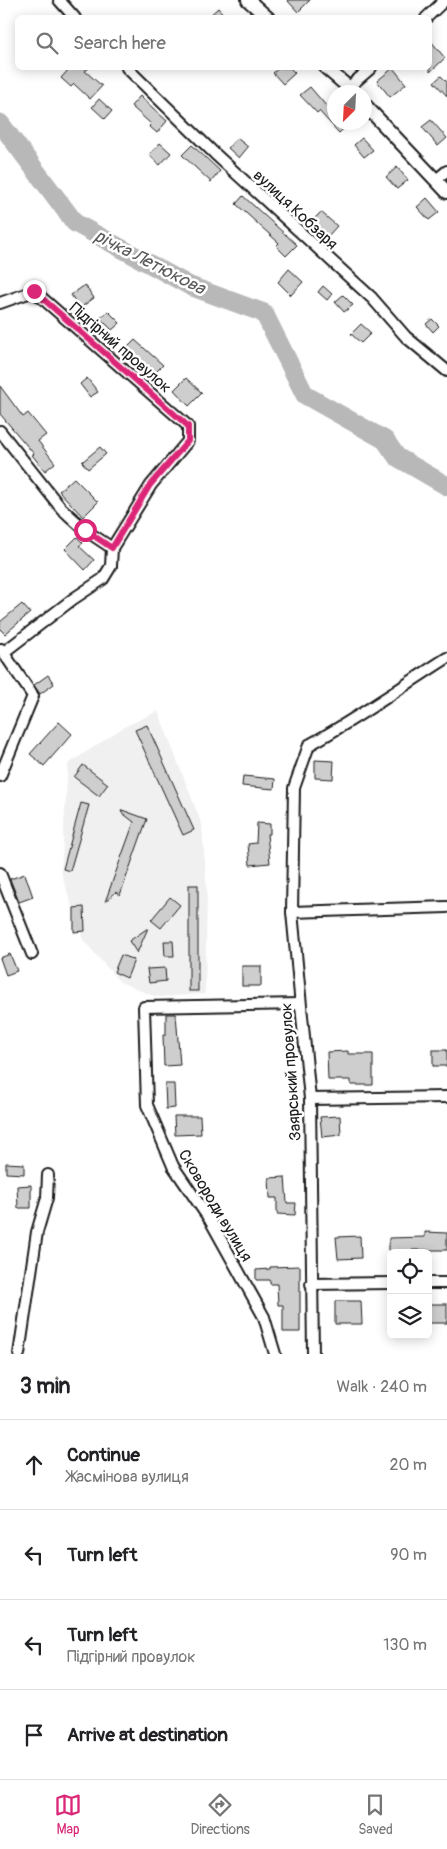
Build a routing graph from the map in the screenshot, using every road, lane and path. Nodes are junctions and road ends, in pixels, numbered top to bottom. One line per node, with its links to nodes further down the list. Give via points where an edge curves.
1 (60, 0): 4 (street)
2 (248, 0): 5 (street)
3 (445, 0): 6 (street)
4 (72, 15)
5 (265, 15)
6 (429, 15)
7 (129, 70): 17 (street, вулиця Кобзаря, via 236,174 372,298 406,337)
8 (328, 70): 10 (street)
9 (369, 70): 11 (street)
10 (346, 85)
11 (356, 85)
12 (372, 112): 14 (street)
13 (447, 171): 14 (street)
14 (436, 180): 15 (street)
15 (447, 192)
16 (0, 303): 19 (street, Підгірний провулок, via 34,291 188,426 188,441 150,485)
17 (447, 371)
18 (0, 431): 19 (street, via 61,508)
19 (112, 548): 20 (street, via 111,566 103,579)
20 (2, 650): 22 (street, via 33,696)
21 (447, 658): 25 (street, Заярський провулок, via 309,745 294,788)
22 (0, 776)
23 (0, 873): 26 (street)
24 (447, 908): 25 (street)
25 (292, 912): 27 (street, Заярський провулок)
26 (32, 954)
27 (300, 1004): 29 (street, Заярський провулок); 36 (street, Сковороди вулиця, via 144,1007 147,1105 173,1166 210,1220 264,1317)
28 (447, 1097): 29 (street)
29 (310, 1100): 34 (street, Заярський провулок)
30 (48, 1175): 35 (street, via 47,1198 37,1232)
31 (447, 1282): 33 (street)
32 (387, 1283): 34 (street)
33 (432, 1283)
34 (311, 1284): 37 (street, Заярський провулок)
35 (19, 1354)
36 (275, 1354)
37 (313, 1354)

